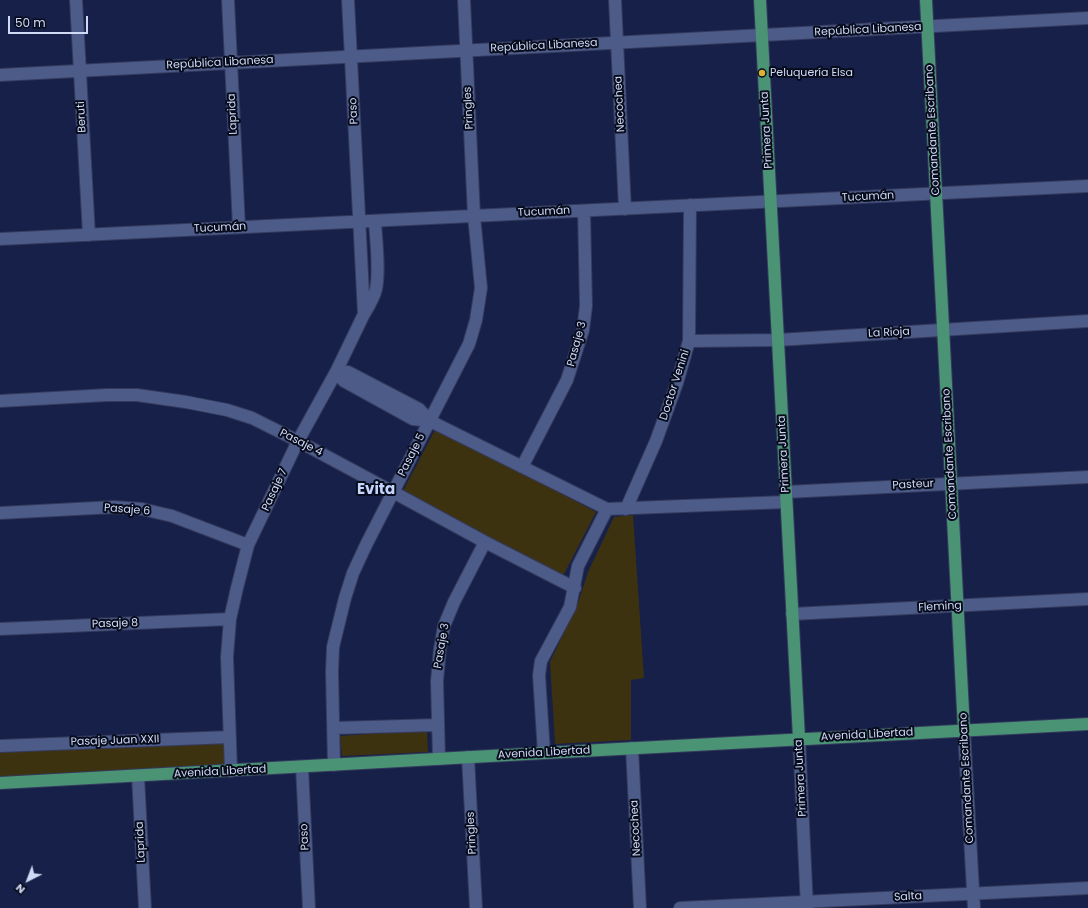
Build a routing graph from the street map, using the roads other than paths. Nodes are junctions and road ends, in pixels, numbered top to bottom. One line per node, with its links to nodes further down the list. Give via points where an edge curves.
1 (76, 0): 15 (street, Beruti)
2 (228, 0): 14 (street, Laprida)
3 (348, 0): 13 (street, Paso)
4 (464, 0): 12 (street, Pringles)
5 (615, 0): 11 (street, Necochea)
6 (760, 0): 10 (main road, Primera Junta)
7 (926, 0): 9 (main road, Comandante Escribano)
8 (1088, 18): 9 (street, República Libanesa)
9 (928, 27): 10 (street, República Libanesa); 18 (main road, Comandante Escribano)
10 (762, 35): 11 (street, República Libanesa); 19 (main road, Primera Junta)
11 (617, 42): 12 (street, República Libanesa); 21 (street, Necochea)
12 (466, 50): 13 (street, República Libanesa); 23 (street, Pringles)
13 (351, 56): 14 (street, República Libanesa); 25 (street, Paso)
14 (231, 62): 15 (street, República Libanesa); 26 (street, Laprida)
15 (80, 70): 16 (street, República Libanesa); 27 (street, Beruti)
16 (0, 75)
17 (1088, 186): 18 (street, Tucumán)
18 (937, 193): 19 (street, Tucumán); 31 (main road, Comandante Escribano)
19 (771, 201): 20 (street, Tucumán); 32 (main road, Primera Junta)
20 (690, 205): 21 (street, Tucumán); 33 (street, Doctor Venini)
21 (625, 208): 22 (street, Tucumán)
22 (584, 210): 23 (street, Tucumán); 38 (street, Pasaje 3, via 586,306 583,330 567,380)
23 (474, 216): 24 (street, Tucumán); 36 (street, Pasaje 5, via 481,288 476,320 469,344)
24 (376, 221): 25 (street, Tucumán); 29 (street, via 376,289)
25 (360, 222): 26 (street, Tucumán); 29 (street, Pasaje 7)
26 (239, 227): 27 (street, Tucumán)
27 (89, 235): 28 (street, Tucumán)
28 (0, 239)
29 (364, 314): 34 (street, Pasaje 7)
30 (1088, 321): 31 (street, La Rioja)
31 (944, 330): 32 (street, La Rioja); 40 (main road, Comandante Escribano)
32 (778, 340): 33 (street, La Rioja); 42 (main road, Primera Junta)
33 (689, 341): 44 (street, Doctor Venini, via 656,441)
34 (336, 372): 36 (street, via 344,382 413,419); 37 (street, Pasaje 7)
35 (0, 401): 37 (street, Pasaje 4, via 137,395 227,410 252,418)
36 (430, 421): 38 (street); 41 (street, Pasaje 5)
37 (298, 441): 41 (street, Pasaje 4); 47 (street, Pasaje 7)
38 (522, 467): 43 (street)
39 (1088, 477): 40 (street, Pasteur)
40 (952, 484): 42 (street, Pasteur); 50 (main road, Comandante Escribano)
41 (393, 492): 46 (street, Pasaje 4); 56 (street, Pasaje 5, via 354,573 338,624 333,647 332,672)
42 (786, 497): 44 (street, Pasteur); 51 (main road, Primera Junta)
43 (607, 509): 44 (street, Pasteur); 48 (street, via 578,566)
44 (626, 509)
45 (0, 513): 47 (street, Pasaje 6, via 114,507 142,509 172,516)
46 (486, 542): 48 (street, Pasaje 4); 55 (street, Pasaje 3, via 444,626 437,681)
47 (248, 546): 52 (street, Pasaje 7)
48 (574, 588): 62 (street, via 570,607 541,661 539,675)
49 (1088, 599): 50 (street, Fleming)
50 (958, 606): 51 (street, Fleming); 57 (main road, Comandante Escribano)
51 (792, 614): 59 (main road, Primera Junta)
52 (230, 619): 53 (street, Pasaje 8); 58 (street, Pasaje 7, via 227,657)
53 (0, 629)
54 (1088, 724): 57 (main road, Avenida Libertad)
55 (437, 725): 56 (street); 64 (street, Pasaje 3)
56 (334, 728): 65 (street, Pasaje 5)
57 (964, 730): 59 (main road, Avenida Libertad); 71 (street, Comandante Escribano)
58 (230, 737): 60 (street, Pasaje Juan XXII); 67 (street, Pasaje 7)
59 (799, 738): 61 (main road, Avenida Libertad); 72 (street, Primera Junta)
60 (0, 746)
61 (632, 748): 62 (main road, Avenida Libertad); 76 (street, Necochea)
62 (544, 753): 63 (main road, Avenida Libertad)
63 (468, 757): 64 (main road, Avenida Libertad); 75 (street, Pringles)
64 (439, 759): 65 (main road, Avenida Libertad)
65 (334, 765): 66 (main road, Avenida Libertad)
66 (302, 767): 67 (main road, Avenida Libertad); 74 (street, Paso)
67 (230, 771): 68 (main road, Avenida Libertad)
68 (138, 776): 69 (main road, Avenida Libertad); 73 (street, Laprida)
69 (0, 783)
70 (1088, 888): 71 (street, Salta)
71 (973, 894): 72 (street, Salta); 78 (street, Comandante Escribano)
72 (807, 905): 77 (street, Salta)
73 (144, 908)
74 (309, 908)
75 (476, 908)
76 (640, 908)
77 (680, 908)
78 (974, 908)

